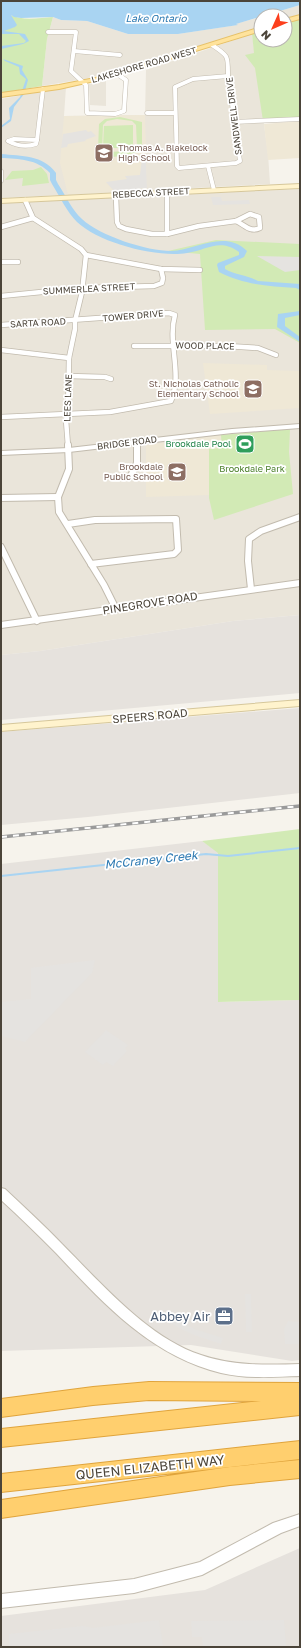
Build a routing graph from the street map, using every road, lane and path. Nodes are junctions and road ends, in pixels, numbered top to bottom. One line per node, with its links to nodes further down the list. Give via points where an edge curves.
1 (48, 32): 4 (street, via 76,32)
2 (253, 32): 3 (main road, LAKESHORE ROAD WEST)
3 (212, 45): 6 (main road, LAKESHORE ROAD WEST); 7 (street, SANDWELL DRIVE, via 228,58)
4 (74, 51): 5 (street); 8 (street, via 71,71)
5 (120, 55)
6 (117, 74): 8 (main road, LAKESHORE ROAD WEST); 8 (street, via 126,81 124,111 121,113 87,112 87,90)
7 (228, 76): 12 (street, via 199,78 176,85); 14 (street, SANDWELL DRIVE)
8 (84, 82): 9 (main road, LAKESHORE ROAD WEST)
9 (43, 89): 10 (main road, LAKESHORE ROAD WEST); 15 (street)
10 (1, 95)
11 (147, 113): 12 (street)
12 (175, 113): 16 (street, via 177,166)
13 (300, 119): 14 (street)
14 (234, 122): 16 (street, SANDWELL DRIVE, via 238,162)
15 (37, 140): 15 (street, via 14,139 8,141 11,144 31,146 36,144)
16 (208, 166): 20 (street)
17 (1, 171): 18 (street)
18 (1, 181)
19 (300, 186): 20 (main road, REBECCA STREET)
20 (214, 190): 21 (main road, REBECCA STREET)
21 (167, 192): 22 (main road, REBECCA STREET); 28 (street)
22 (116, 195): 23 (main road, REBECCA STREET); 28 (street, via 116,222 120,226 152,234)
23 (25, 200): 24 (main road, REBECCA STREET); 25 (street)
24 (1, 201)
25 (33, 218): 27 (street); 29 (street, via 81,249)
26 (236, 221): 26 (street, via 249,230 260,228 259,217 256,214 248,214); 28 (street)
27 (1, 227)
28 (167, 234)
29 (86, 255): 32 (street); 34 (street, LEES LANE)
30 (1, 262): 31 (street)
31 (18, 262)
32 (161, 269): 33 (street); 34 (street, SUMMERLEA STREET, via 162,283 154,286)
33 (200, 270)
34 (82, 288): 35 (street, SUMMERLEA STREET); 36 (street, LEES LANE)
35 (1, 296)
36 (75, 321): 37 (street, SARTA ROAD); 39 (street, TOWER DRIVE, via 169,313 175,315); 42 (street, LEES LANE)
37 (1, 325)
38 (134, 346): 39 (street, WOOD PLACE)
39 (172, 346): 41 (street, WOOD PLACE, via 258,348); 45 (street, TOWER DRIVE, via 175,374 174,397 171,401 110,412)
40 (1, 350): 42 (street)
41 (276, 355)
42 (69, 358): 43 (street, LEES LANE)
43 (69, 376): 44 (street); 45 (street, LEES LANE)
44 (111, 379)
45 (68, 412): 46 (street); 49 (street, LEES LANE, via 66,420)
46 (1, 417)
47 (300, 426): 48 (street, BRIDGE ROAD)
48 (137, 442): 49 (street, BRIDGE ROAD); 51 (street, via 137,463)
49 (69, 450): 50 (street, BRIDGE ROAD); 52 (street, LEES LANE, via 69,468)
50 (1, 453)
51 (131, 476)
52 (58, 497): 53 (street); 55 (street, via 59,512)
53 (1, 498)
54 (300, 517): 59 (street, via 261,531 249,539)
55 (68, 524): 57 (street); 57 (street, via 95,520 176,519 178,550 174,554)
56 (1, 547): 61 (street)
57 (92, 564): 60 (street)
58 (300, 583): 59 (street, PINEGROVE ROAD)
59 (251, 589): 60 (street, PINEGROVE ROAD)
60 (116, 609): 61 (street, PINEGROVE ROAD)
61 (37, 621): 62 (street, PINEGROVE ROAD)
62 (1, 625)
63 (300, 703): 64 (main road, SPEERS ROAD)
64 (1, 728)
65 (1, 1193): 66 (street, via 140,1328 165,1343 187,1356 221,1367 263,1372)
66 (300, 1370)
67 (300, 1392): 69 (highway, via 270,1394 149,1391)
68 (300, 1406): 70 (highway)
69 (1, 1408)
70 (1, 1438)
71 (300, 1450): 73 (highway, QUEEN ELIZABETH WAY)
72 (300, 1469): 74 (highway, via 230,1476)
73 (1, 1483)
74 (1, 1509)
75 (300, 1520): 76 (street, via 278,1528 202,1568 134,1586)
76 (1, 1601)

